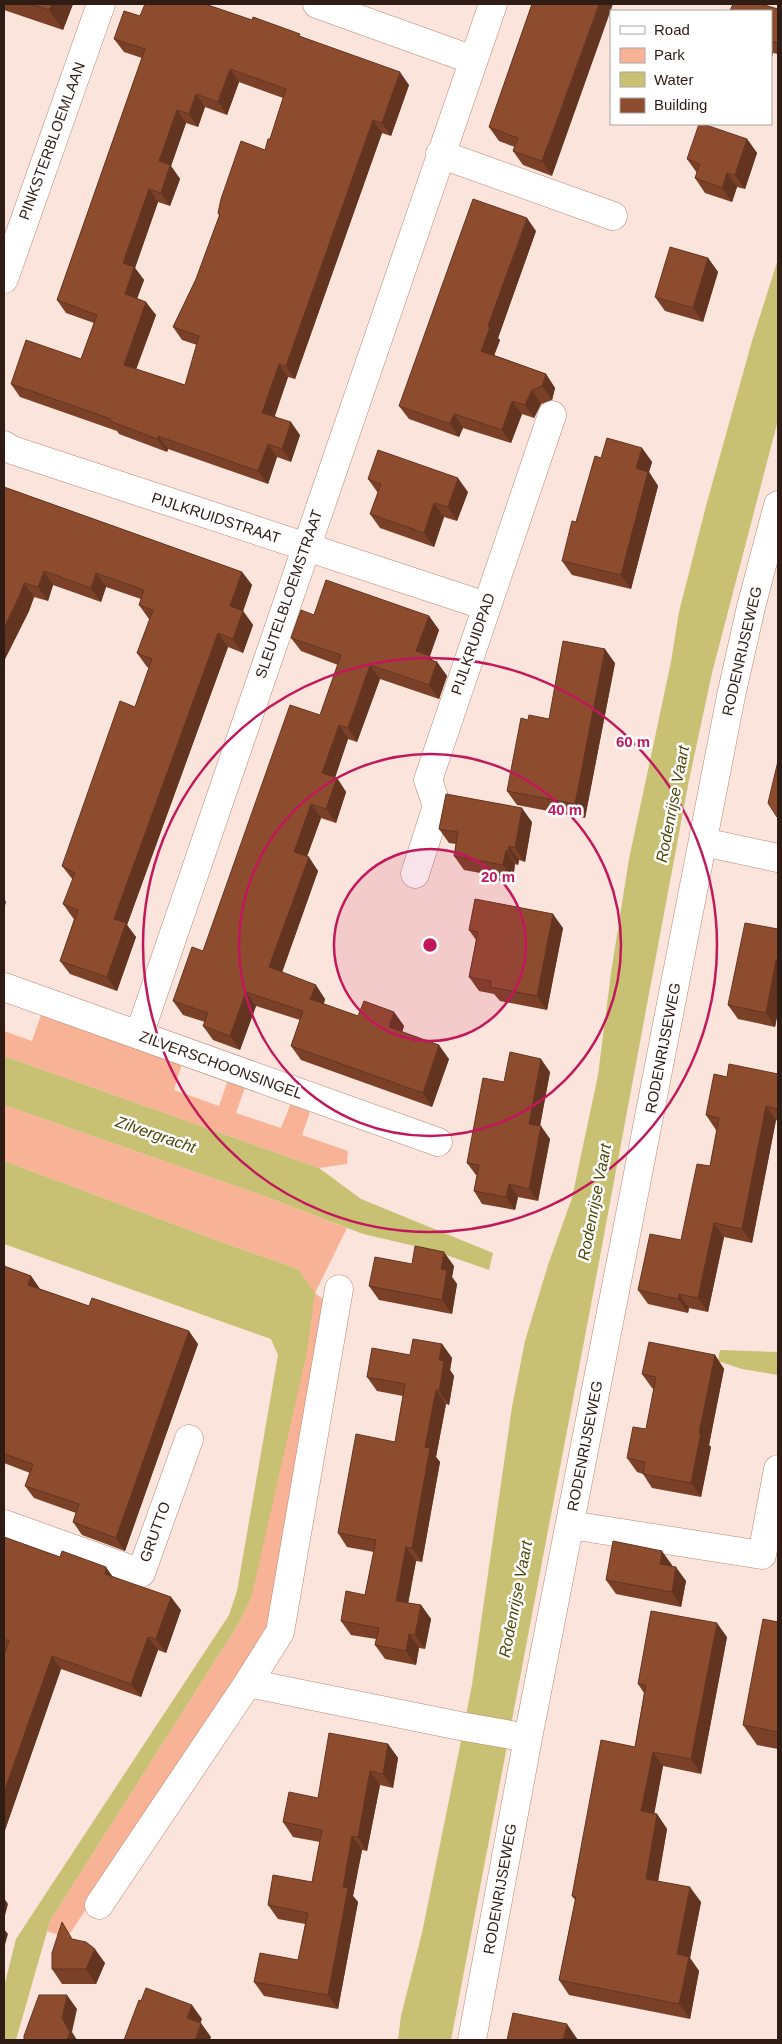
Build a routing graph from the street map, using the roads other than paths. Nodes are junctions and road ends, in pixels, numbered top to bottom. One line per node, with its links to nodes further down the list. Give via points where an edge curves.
1 (101, 4): 7 (street, PINKSTERBLOEMLAAN)
2 (317, 4): 4 (street)
3 (493, 4): 4 (street, SLEUTELBLOEMSTRAAT)
4 (473, 60): 5 (street, SLEUTELBLOEMSTRAAT)
5 (440, 154): 6 (street); 11 (street, SLEUTELBLOEMSTRAAT)
6 (613, 216)
7 (4, 279)
8 (552, 415): 13 (street, PIJLKRUIDPAD)
9 (4, 446): 11 (street, PIJLKRUIDSTRAAT)
10 (778, 505): 12 (street, RODENRIJSEWEG)
11 (305, 548): 13 (street, PIJLKRUIDSTRAAT); 18 (street, SLEUTELBLOEMSTRAAT)
12 (769, 576): 14 (street, RODENRIJSEWEG, via 731,696)
13 (486, 606): 16 (street, PIJLKRUIDPAD, via 428,780 437,806)
14 (703, 842): 15 (street); 24 (street, RODENRIJSEWEG)
15 (778, 858)
16 (415, 874)
17 (4, 987): 18 (street, ZILVERSCHOONSINGEL)
18 (139, 1035): 19 (street, ZILVERSCHOONSINGEL)
19 (438, 1142)
20 (340, 1289): 25 (street, via 280,1632)
21 (189, 1439): 23 (street, GRUTTO, via 141,1573)
22 (778, 1469): 24 (street, RODENRIJSEWEG, via 762,1556)
23 (4, 1524)
24 (570, 1525): 26 (street, RODENRIJSEWEG)
25 (248, 1683): 26 (street); 27 (street)
26 (520, 1736): 28 (street, RODENRIJSEWEG)
27 (99, 1905)
28 (472, 2040)

